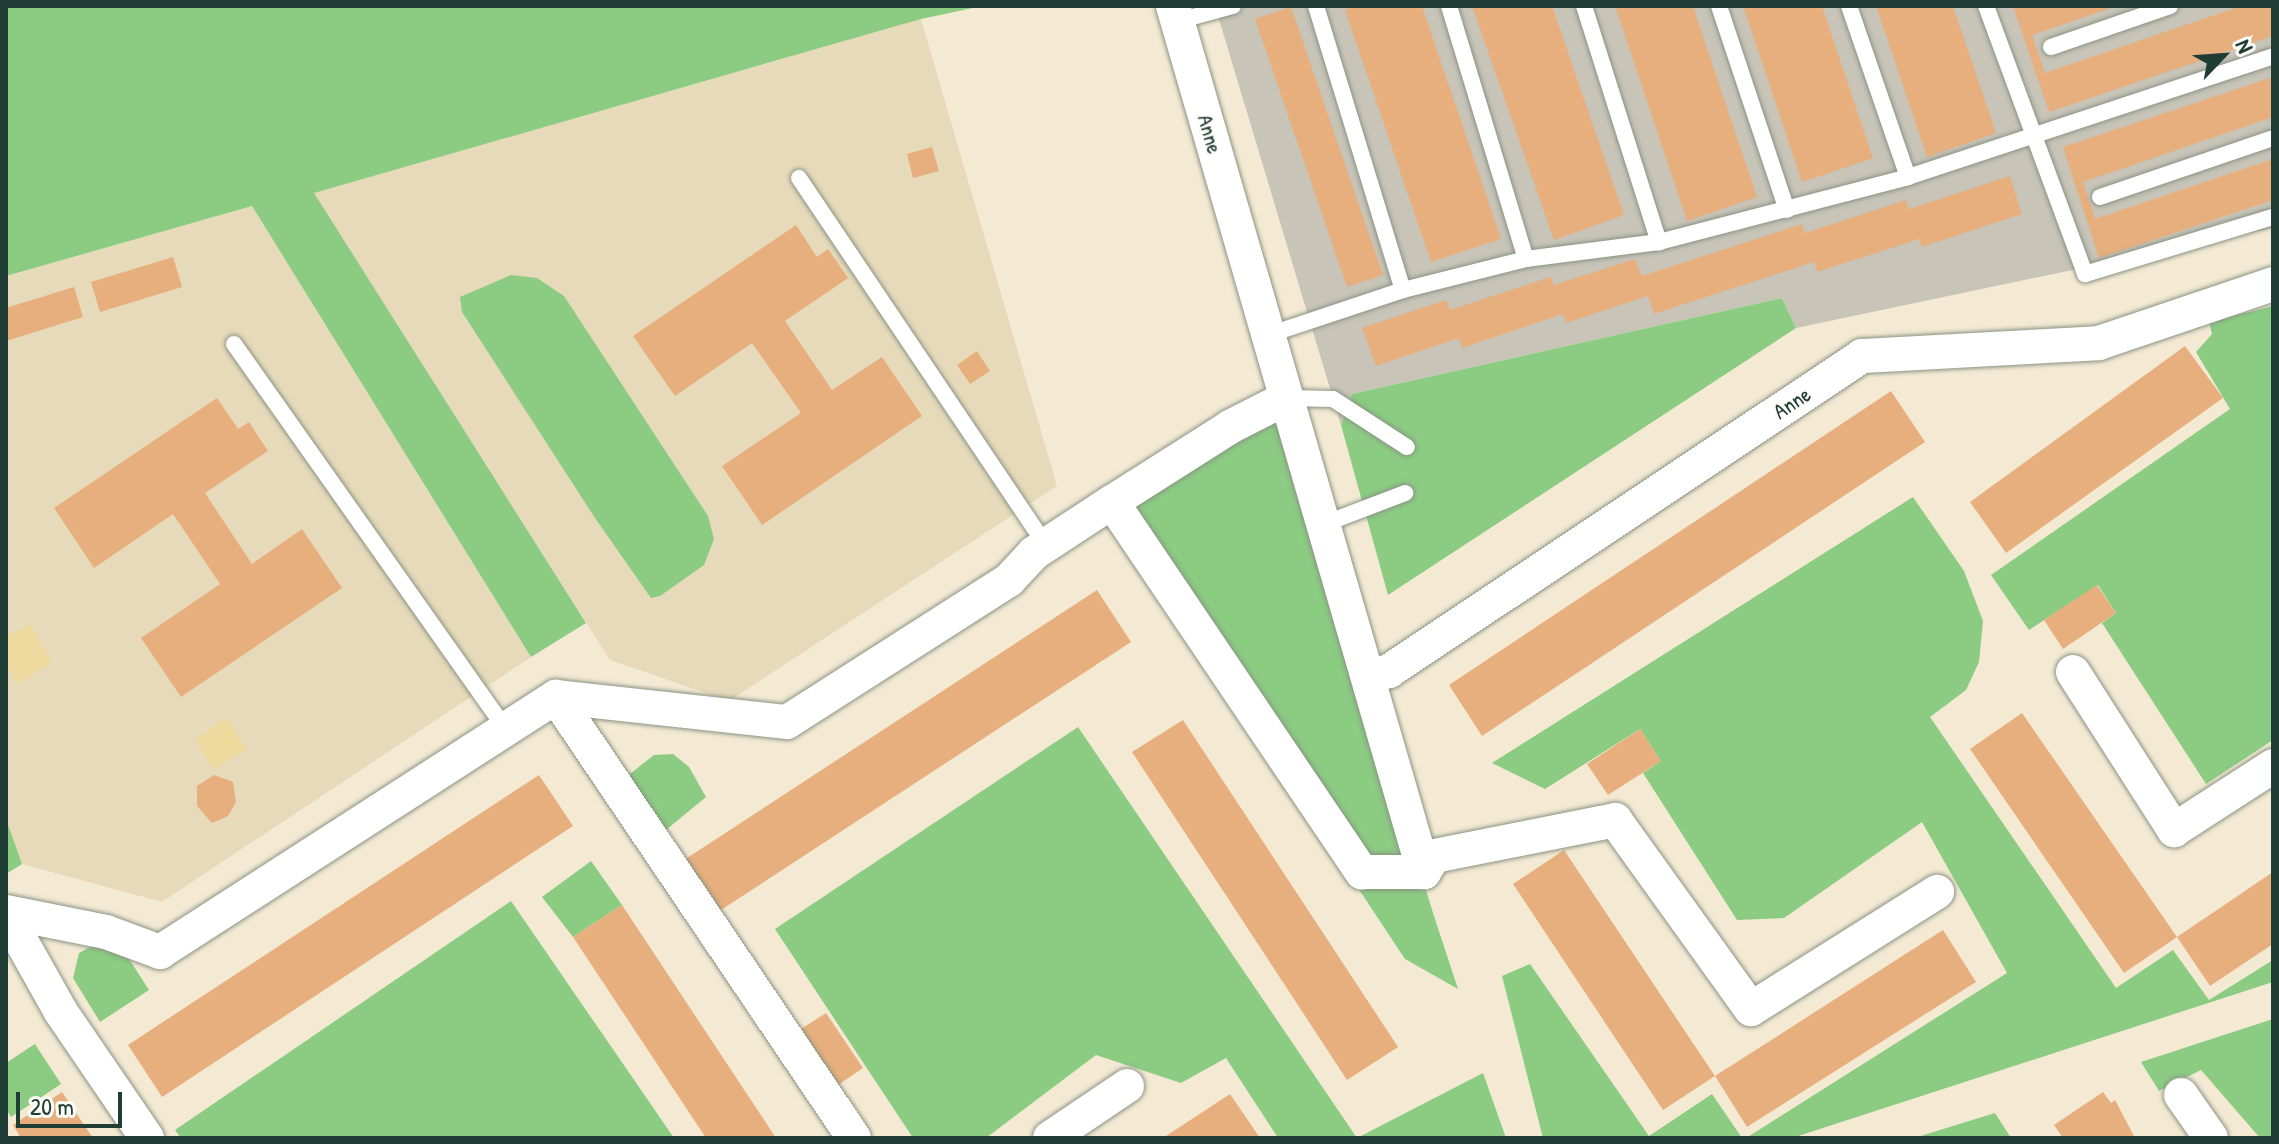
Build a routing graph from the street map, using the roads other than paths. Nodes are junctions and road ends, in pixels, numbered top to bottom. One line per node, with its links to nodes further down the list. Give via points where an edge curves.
1 (1233, 6): 9 (lane)
2 (1316, 6): 22 (lane)
3 (1449, 6): 20 (lane)
4 (1584, 6): 19 (lane)
5 (1719, 6): 17 (lane)
6 (1849, 6): 14 (lane)
7 (1986, 6): 12 (lane)
8 (2170, 6): 10 (lane)
9 (1175, 13): 23 (street, Anne)
10 (2051, 47)
11 (2273, 56): 12 (lane)
12 (2031, 138): 14 (lane); 18 (lane, via 2085,274)
13 (2273, 138): 16 (lane)
14 (1908, 177): 17 (lane)
15 (799, 178): 30 (lane)
16 (2100, 197)
17 (1787, 210): 19 (lane)
18 (2273, 217)
19 (1659, 242): 20 (lane)
20 (1526, 259): 22 (lane)
21 (2273, 284): 32 (street, Anne, via 2099,343 1862,356 1389,671)
22 (1403, 290): 23 (lane)
23 (1268, 335): 25 (street, Anne)
24 (234, 344): 34 (lane)
25 (1287, 398): 26 (lane, via 1333,399); 28 (street, via 1230,427); 29 (street, Anne)
26 (1407, 447)
27 (1405, 493): 29 (lane)
28 (1112, 502): 30 (street); 36 (street, via 1362,872)
29 (1324, 524): 32 (street, Anne)
30 (1046, 546): 33 (street, via 1009,580 787,722)
31 (2073, 672): 35 (street, via 2174,830)
32 (1368, 676): 36 (street, Anne)
33 (556, 697): 34 (street); 42 (street)
34 (506, 730): 38 (street, via 160,952 106,932)
35 (2273, 766)
36 (1424, 872): 37 (street, via 1434,856 1615,820 1751,1009)
37 (1937, 892)
38 (6, 913): 41 (street, via 61,1012)
39 (1127, 1086): 43 (street)
40 (2181, 1095): 44 (street)
41 (147, 1138)
42 (854, 1138)
43 (1050, 1138)
44 (2211, 1138)

